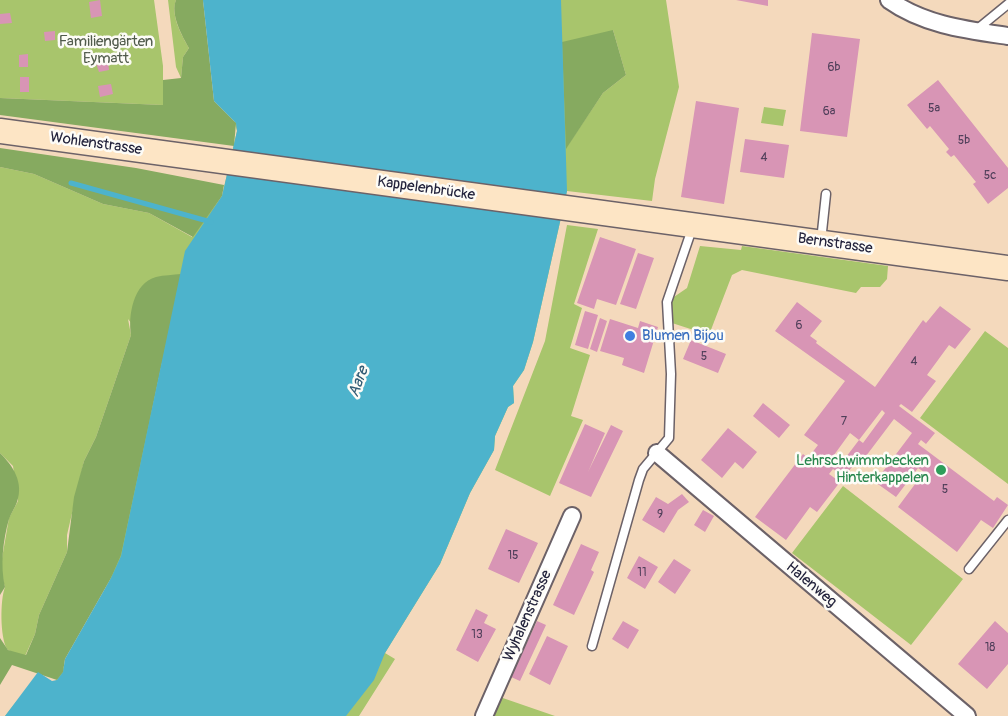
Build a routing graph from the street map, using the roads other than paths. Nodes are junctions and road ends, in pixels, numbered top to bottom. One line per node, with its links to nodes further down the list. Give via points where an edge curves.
1 (889, 0): 3 (street, via 926,19)
2 (1008, 4): 3 (lane)
3 (975, 31): 4 (street)
4 (1008, 36)
5 (0, 131): 6 (main road, Wohlenstrasse)
6 (191, 157): 8 (main road, Kappelenbrücke)
7 (826, 194): 10 (lane)
8 (662, 222): 9 (main road, Bernstrasse)
9 (693, 226): 10 (main road, Bernstrasse); 12 (lane, via 667,302 669,438)
10 (821, 241): 11 (main road, Bernstrasse)
11 (1008, 268)
12 (657, 453): 16 (lane, via 643,470 632,498); 18 (street, Halenweg)
13 (572, 516): 17 (street, Wyhalenstrasse)
14 (1008, 520): 15 (lane)
15 (969, 569)
16 (592, 646)
17 (484, 716)
18 (967, 716)

